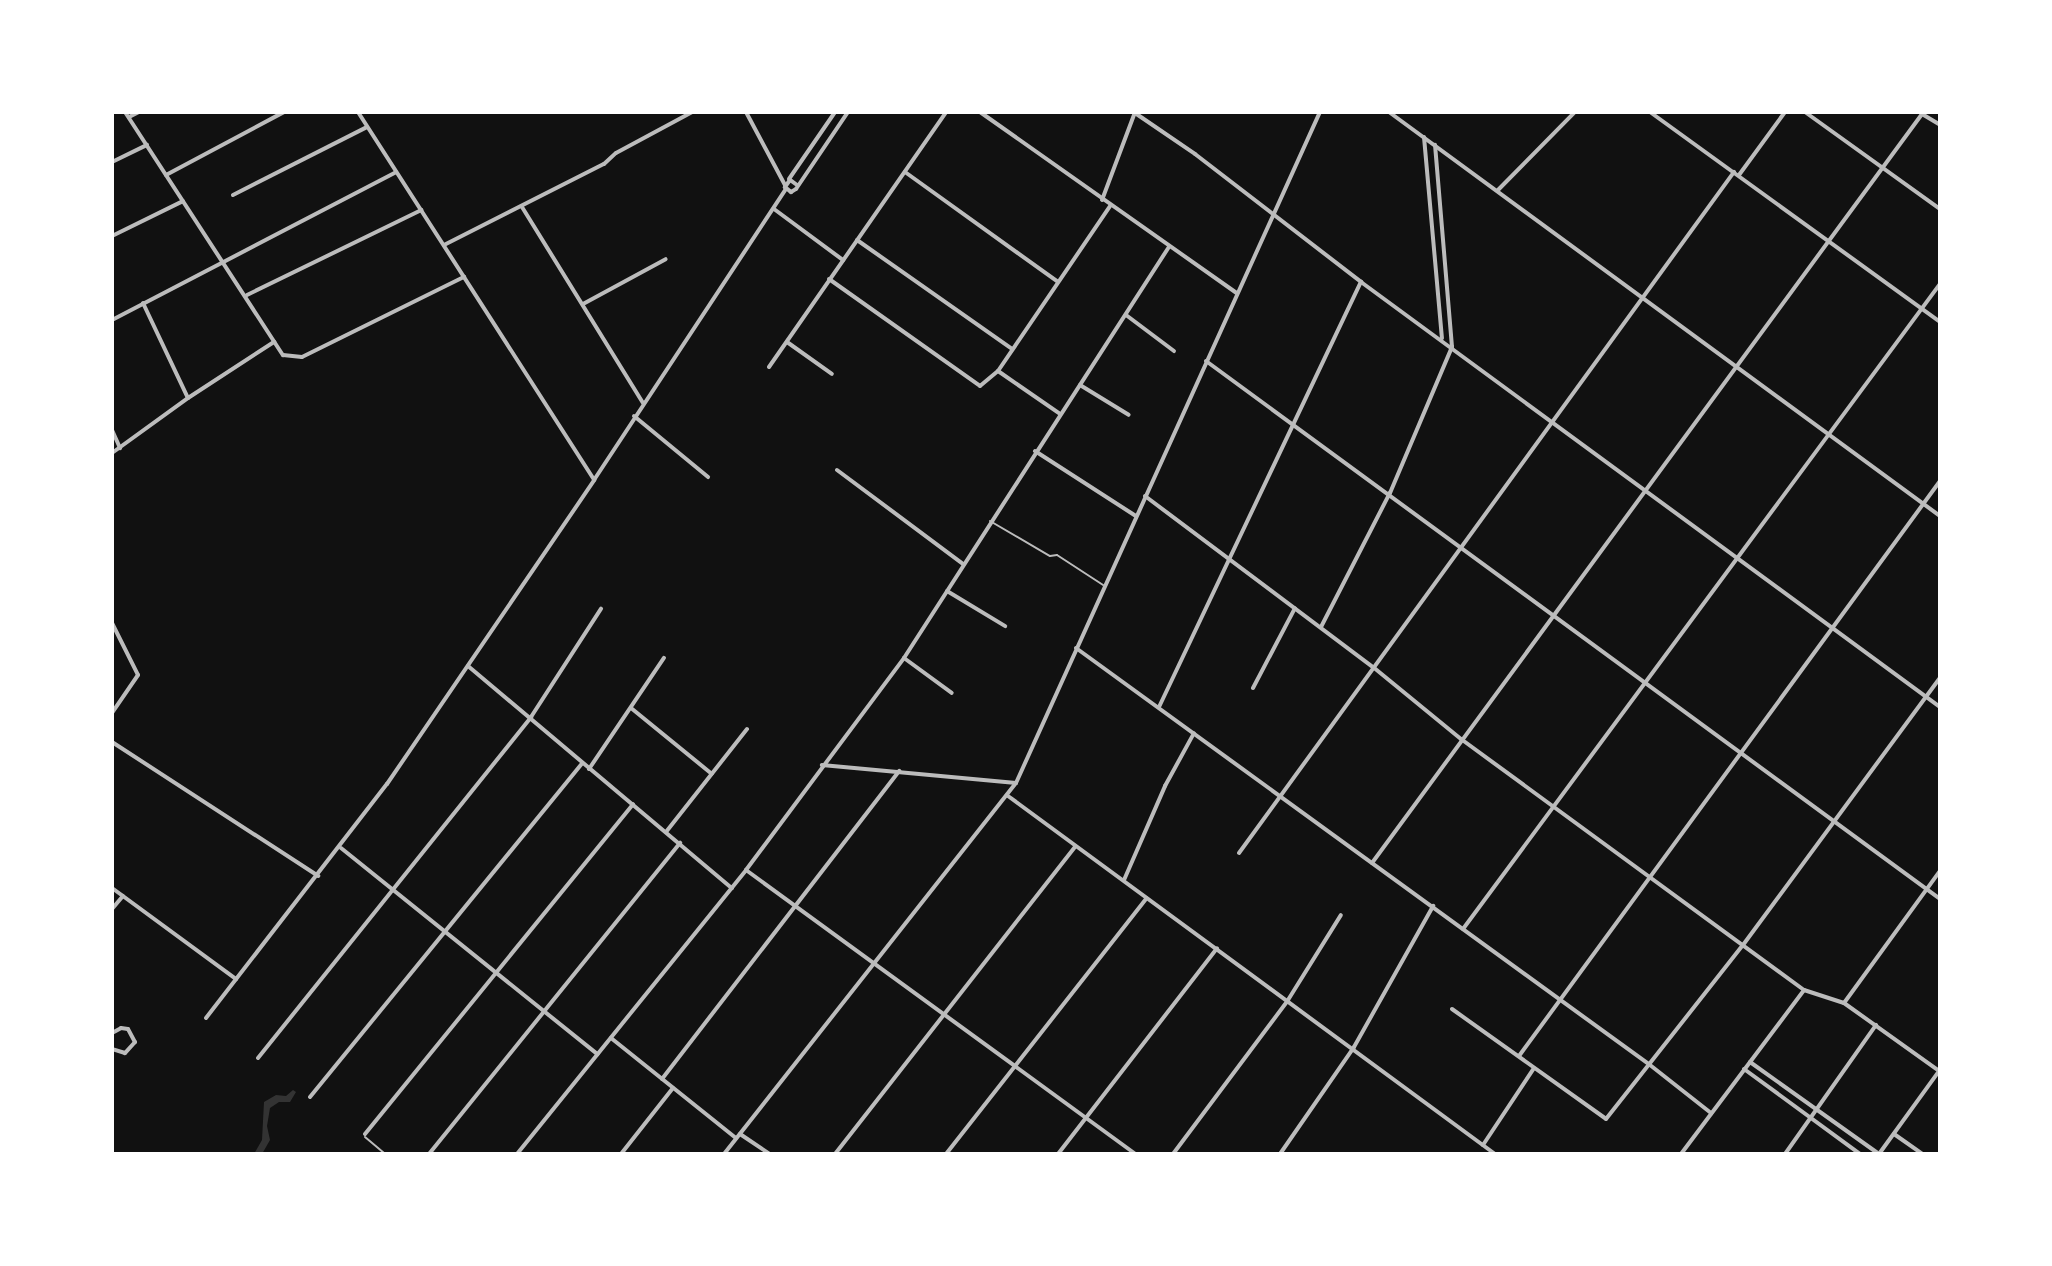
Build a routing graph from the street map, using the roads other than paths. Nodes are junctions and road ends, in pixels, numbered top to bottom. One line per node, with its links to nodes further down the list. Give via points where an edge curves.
1 (139, 112): 17 (street)
2 (284, 112): 29 (street)
3 (358, 112): 20 (street)
4 (692, 112): 37 (street)
5 (746, 112): 30 (street)
6 (835, 112): 30 (street)
7 (848, 112): 31 (street)
8 (946, 112): 27 (street)
9 (980, 112): 34 (street)
10 (1135, 112): 34 (street); 41 (street)
11 (1320, 112): 41 (street)
12 (1389, 112): 21 (street)
13 (1575, 112): 32 (street)
14 (1650, 112): 28 (street)
15 (1785, 112): 28 (street)
16 (1805, 112): 25 (street)
17 (127, 114): 22 (street)
18 (1922, 114): 19 (street); 25 (street)
19 (1940, 125)
20 (367, 127): 26 (street); 33 (street)
21 (1424, 137): 23 (street); 64 (street)
22 (147, 145): 24 (street); 29 (street)
23 (1435, 145): 32 (street); 67 (street)
24 (112, 162)
25 (1882, 168): 39 (street); 44 (street)
26 (396, 172): 40 (street); 49 (street)
27 (905, 172): 43 (street); 52 (street)
28 (1736, 173): 44 (street); 57 (street)
29 (166, 175): 35 (street)
30 (787, 185): 31 (street); 31 (street, via 793,191); 38 (street)
31 (797, 185)
32 (1498, 190): 57 (street)
33 (233, 195)
34 (1102, 200): 36 (street)
35 (183, 201): 42 (street); 49 (street)
36 (1110, 206): 46 (street); 52 (street)
37 (522, 207): 45 (street); 59 (street)
38 (773, 209): 48 (street); 77 (street)
39 (1940, 209)
40 (421, 210): 45 (street); 56 (street)
41 (1273, 213): 53 (street); 55 (street)
42 (112, 236)
43 (857, 240): 48 (street); 68 (street)
44 (1832, 241): 60 (street); 72 (street)
45 (444, 245): 50 (street)
46 (1169, 247): 55 (street); 61 (street)
47 (666, 259): 59 (street)
48 (843, 260): 51 (street)
49 (221, 262): 56 (street); 58 (street)
50 (464, 277): 65 (street, via 302,357 283,355); 90 (street)
51 (829, 279): 66 (street); 73 (street, via 971,383 984,385)
52 (1058, 282): 68 (street)
53 (1361, 282): 64 (street); 82 (street)
54 (1940, 284): 60 (street)
55 (1237, 293): 70 (street)
56 (247, 295): 65 (street)
57 (1644, 300): 72 (street); 81 (street)
58 (143, 303): 62 (street); 76 (street)
59 (583, 304): 77 (street)
60 (1922, 309): 63 (street); 84 (street)
61 (1126, 315): 69 (street); 75 (street)
62 (112, 320)
63 (1940, 322)
64 (1442, 339): 67 (street)
65 (274, 342): 76 (street)
66 (787, 342): 71 (street); 74 (street)
67 (1452, 347): 81 (street); 93 (street)
68 (1012, 349): 73 (street)
69 (1174, 351)
70 (1206, 361): 82 (street); 94 (street)
71 (769, 367)
72 (1739, 368): 84 (street); 92 (street)
73 (998, 371): 78 (street)
74 (832, 374)
75 (1080, 384): 78 (street); 79 (street)
76 (188, 398): 85 (street)
77 (643, 403): 80 (street)
78 (1060, 414): 86 (street)
79 (1129, 415)
80 (634, 416): 89 (street); 90 (street)
81 (1554, 421): 92 (street); 99 (street)
82 (1296, 424): 93 (street); 101 (street)
83 (112, 430): 85 (street)
84 (1831, 436): 95 (street); 100 (street)
85 (120, 448): 87 (street)
86 (1035, 451): 96 (street); 98 (street)
87 (112, 453)
88 (837, 470): 102 (street)
89 (708, 477)
90 (594, 480): 115 (street)
91 (1940, 481): 95 (street)
92 (1646, 490): 100 (street); 107 (street)
93 (1390, 493): 99 (street); 110 (street)
94 (1145, 496): 96 (street); 101 (street)
95 (1923, 503): 97 (street); 111 (street)
96 (1136, 516): 103 (street)
97 (1940, 516)
98 (990, 521): 102 (street); 103 (lane)
99 (1461, 545): 107 (street); 116 (street)
100 (1737, 559): 111 (street); 118 (street)
101 (1229, 560): 105 (street); 122 (street)
102 (963, 564): 104 (street)
103 (1104, 586): 112 (street)
104 (947, 591): 109 (street); 114 (street)
105 (1295, 608): 110 (street); 119 (street)
106 (601, 609): 126 (street)
107 (1555, 614): 118 (street); 129 (street)
108 (112, 623): 125 (street, via 138,675)
109 (1005, 626)
110 (1321, 627): 116 (street)
111 (1833, 628): 121 (street); 131 (street)
112 (1076, 648): 122 (street); 137 (street)
113 (664, 658): 124 (street)
114 (904, 658): 120 (street); 133 (street)
115 (468, 666): 126 (street); 146 (street)
116 (1373, 667): 129 (street); 138 (street)
117 (1940, 678): 121 (street)
118 (1647, 682): 131 (street); 141 (street)
119 (1253, 688)
120 (952, 693)
121 (1926, 698): 123 (street); 142 (street)
122 (1159, 707): 128 (street)
123 (1940, 707)
124 (631, 708): 134 (street); 136 (street)
125 (112, 713)
126 (531, 717): 132 (street); 157 (street)
127 (747, 729): 136 (street)
128 (1194, 733): 138 (street); 153 (street)
129 (1461, 739): 141 (street); 148 (street)
130 (112, 743): 151 (street)
131 (1743, 751): 142 (street); 152 (street)
132 (582, 763): 134 (street); 166 (street)
133 (822, 765): 135 (street); 149 (street)
134 (589, 769): 140 (street)
135 (899, 771): 137 (street); 162 (street)
136 (712, 774): 143 (street)
137 (1016, 783): 139 (street)
138 (1279, 795): 147 (street); 148 (street)
139 (1008, 796): 145 (street); 169 (street)
140 (633, 804): 143 (street); 170 (street)
141 (1554, 806): 152 (street); 165 (street)
142 (1835, 819): 156 (street); 167 (street)
143 (666, 832): 144 (street)
144 (680, 843): 155 (street); 177 (street)
145 (1075, 847): 153 (street); 178 (street)
146 (341, 848): 151 (street); 157 (street)
147 (1239, 853)
148 (1372, 863): 161 (street)
149 (746, 870): 155 (street); 162 (street)
150 (1940, 871): 156 (street)
151 (318, 876): 171 (street)
152 (1651, 878): 167 (street); 173 (street)
153 (1124, 880): 159 (street)
154 (112, 888): 158 (street)
155 (732, 888): 182 (street)
156 (1927, 889): 160 (street); 175 (street)
157 (394, 890): 166 (street); 187 (street)
158 (123, 896): 163 (street); 171 (street)
159 (1147, 898): 168 (street); 190 (street)
160 (1940, 899)
161 (1433, 906): 165 (street); 183 (street)
162 (796, 908): 169 (street); 194 (street)
163 (112, 909)
164 (1341, 915): 174 (street)
165 (1463, 929): 173 (street)
166 (446, 930): 170 (street); 196 (street)
167 (1743, 945): 172 (street); 189 (street)
168 (1217, 948): 174 (street); 200 (street)
169 (873, 964): 178 (street); 203 (street)
170 (498, 972): 177 (street); 201 (street)
171 (236, 979): 179 (street)
172 (1804, 990): 175 (street); 188 (street)
173 (1559, 998): 186 (street); 189 (street)
174 (1288, 1000): 183 (street); 215 (street)
175 (1844, 1003): 180 (street)
176 (1452, 1009): 186 (street)
177 (545, 1012): 185 (street); 206 (street)
178 (945, 1014): 190 (street); 211 (street)
179 (206, 1018)
180 (1876, 1025): 193 (street); 197 (street)
181 (112, 1033): 184 (street, via 125,1028 135,1038 129,1052)
182 (611, 1038): 185 (street); 194 (street)
183 (1354, 1047): 204 (street); 216 (street)
184 (113, 1051)
185 (597, 1054): 207 (street)
186 (1519, 1056): 191 (street)
187 (258, 1058)
188 (1750, 1062): 192 (street); 197 (street)
189 (1650, 1065): 191 (street, via 1606,1119); 198 (street)
190 (1016, 1067): 200 (street); 212 (street)
191 (1534, 1068): 204 (street)
192 (1744, 1069): 198 (street); 199 (street)
193 (1939, 1071): 202 (street)
194 (662, 1079): 195 (street)
195 (673, 1088): 203 (street); 208 (street)
196 (310, 1097)
197 (1817, 1109): 199 (street); 221 (street)
198 (1711, 1113): 218 (street)
199 (1811, 1118): 219 (street); 220 (street)
200 (1085, 1120): 213 (street); 214 (street)
201 (365, 1134): 205 (lane)
202 (1894, 1134): 221 (street); 222 (street)
203 (738, 1136): 209 (street); 210 (street)
204 (1483, 1145): 217 (street)
205 (385, 1154)
206 (429, 1154)
207 (517, 1154)
208 (621, 1154)
209 (724, 1154)
210 (770, 1154)
211 (835, 1154)
212 (946, 1154)
213 (1058, 1154)
214 (1135, 1154)
215 (1173, 1154)
216 (1280, 1154)
217 (1495, 1154)
218 (1681, 1154)
219 (1785, 1154)
220 (1860, 1154)
221 (1879, 1154)
222 (1923, 1154)

